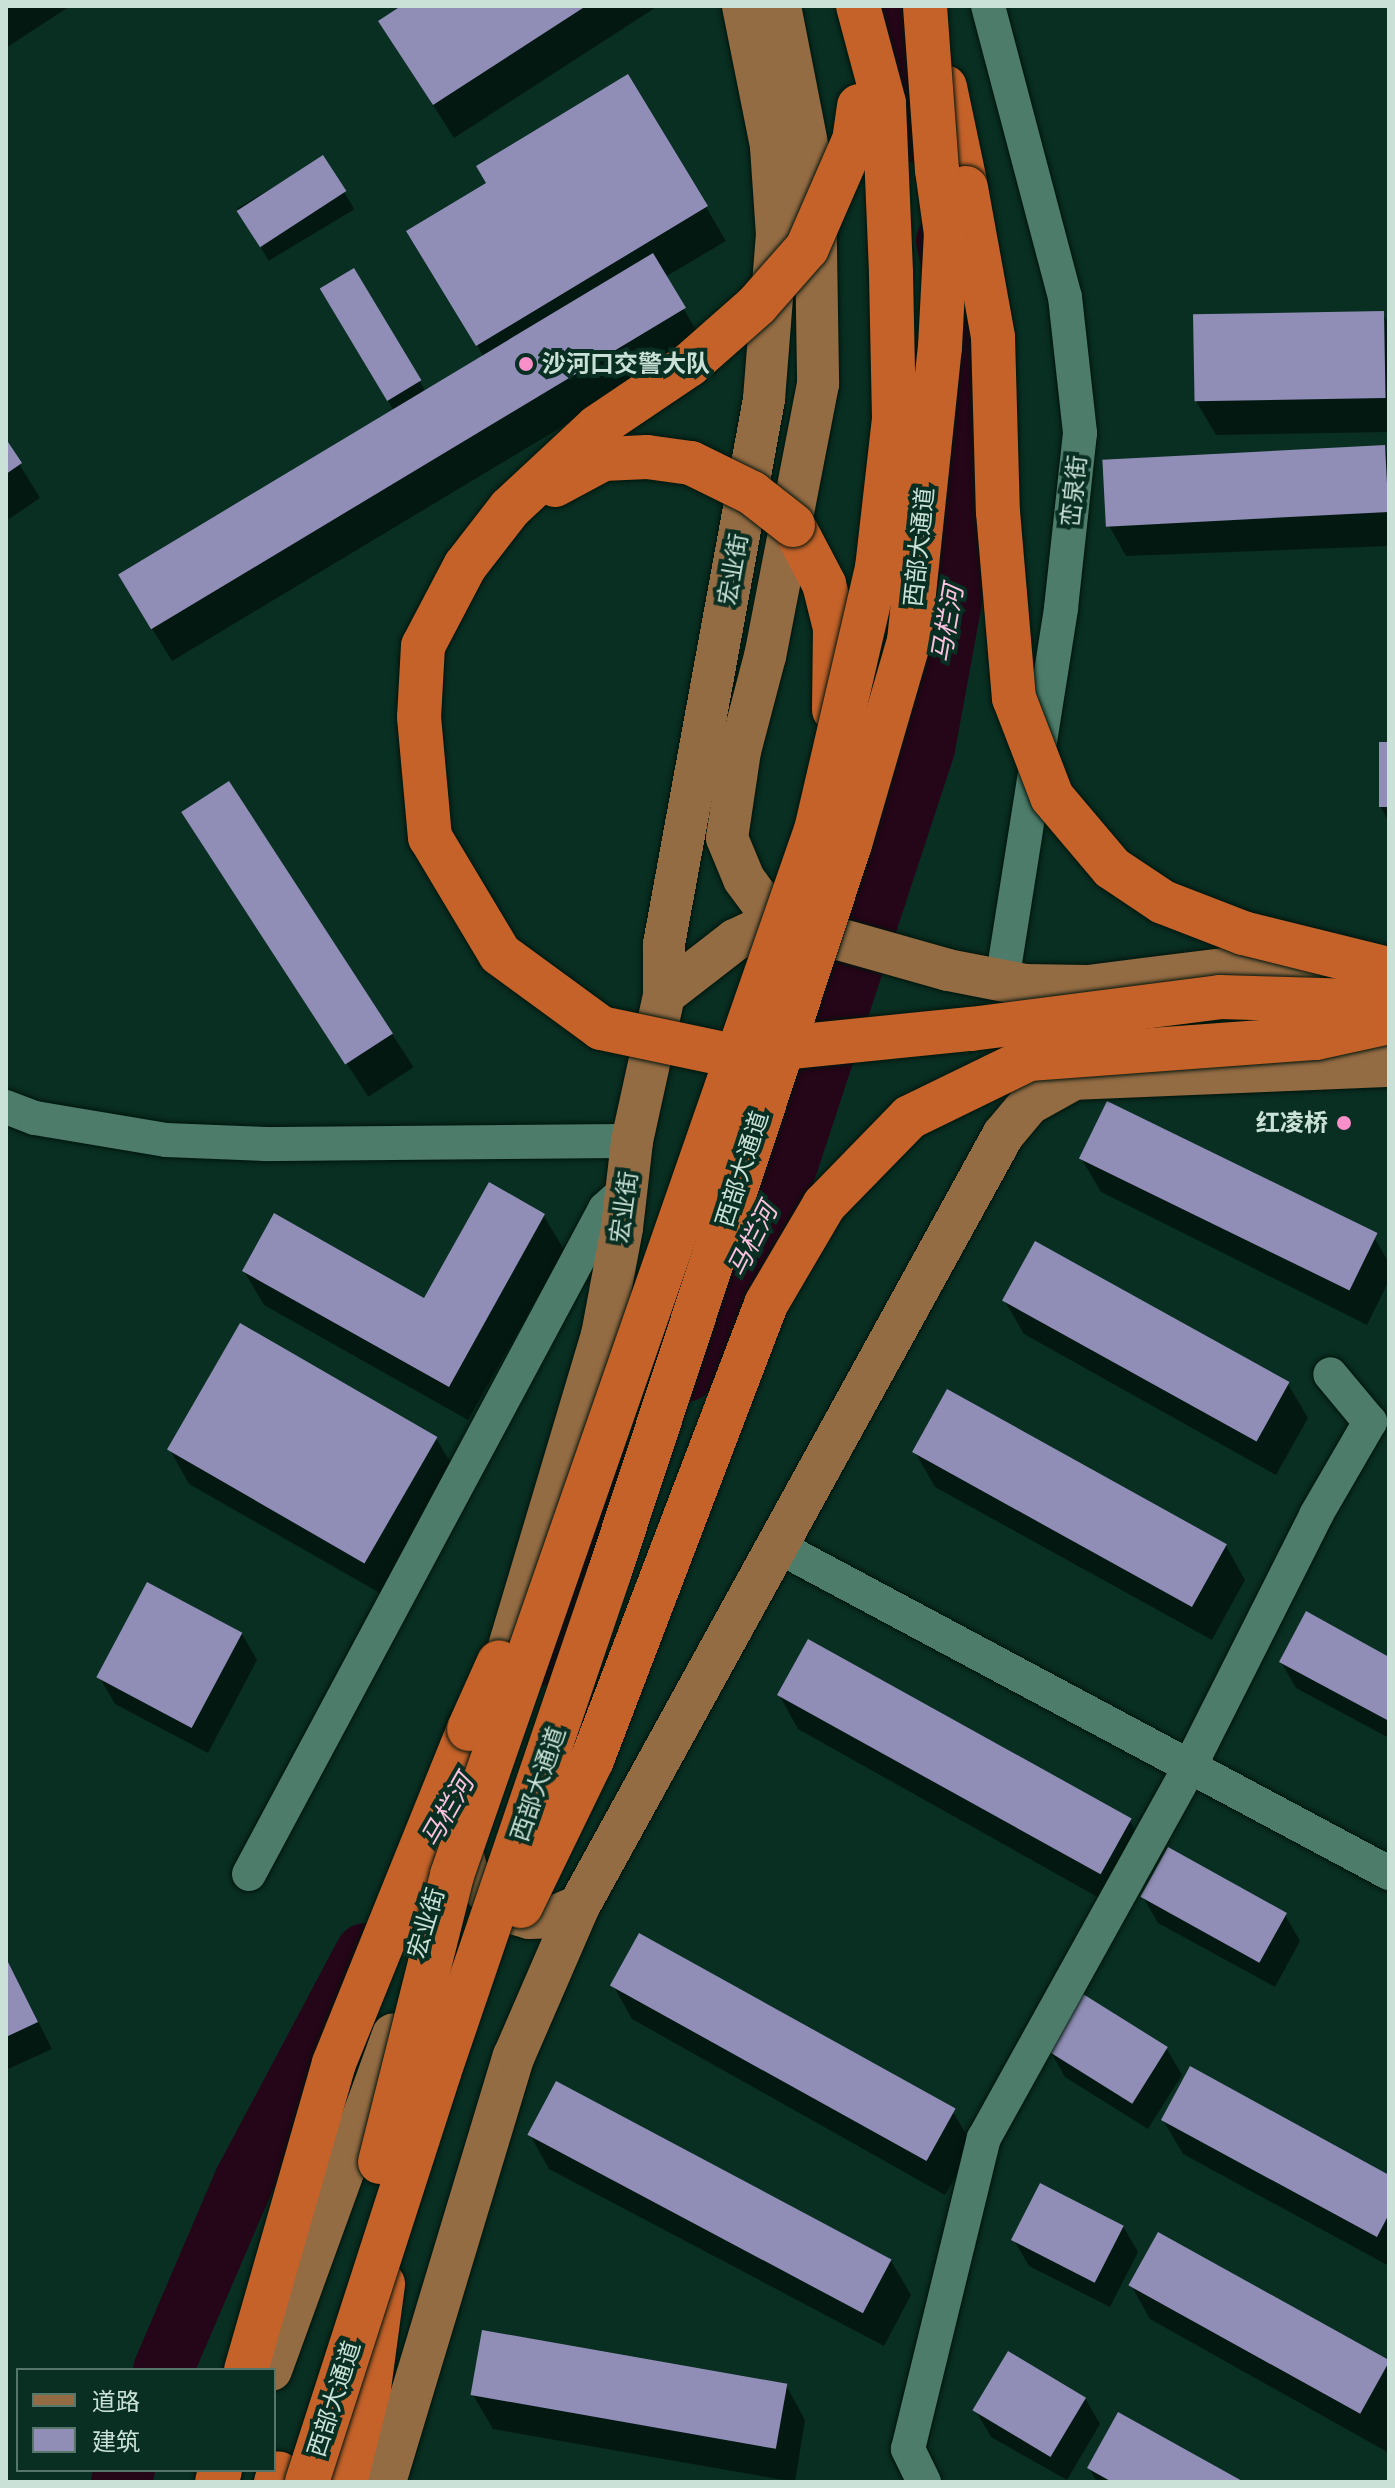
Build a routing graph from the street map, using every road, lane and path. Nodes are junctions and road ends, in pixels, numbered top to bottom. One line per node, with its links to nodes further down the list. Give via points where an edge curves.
1 (743, 6): 12 (main road, 宏业街, via 771,146 777,235 773,316 764,399 664,944)
2 (780, 6): 8 (main road, 宏业街, via 815,185 818,384 765,656 740,751 727,838 744,879)
3 (858, 6): 6 (highway, bridge, via 854,140 807,248 757,305 689,365 597,427); 7 (highway, 西部大通道, bridge, via 884,103 894,418 877,568)
4 (927, 6): 10 (highway, bridge, via 993,337 998,512 1014,698 1052,797 1112,868 1163,902 1243,933); 28 (highway, 西部大通道, bridge, via 946,234 940,347 909,641 845,858)
5 (988, 6): 11 (street, 峦泉街, via 1065,297 1080,433 1061,609)
6 (510, 508): 7 (highway, bridge, via 603,459 647,457 691,463 752,493 793,525 824,584 835,628 834,735); 13 (highway, bridge, via 465,566 423,646 419,717 430,837 500,954 601,1028 724,1054 1220,997)
7 (825, 792): 21 (highway, 西部大通道, bridge)
8 (775, 921): 11 (main road); 12 (main road, via 735,940)
9 (1389, 951): 11 (main road, via 1088,986)
10 (1389, 969)
11 (1002, 981): 17 (main road, via 1007,1046)
12 (664, 995): 18 (main road, 宏业街)
13 (1389, 1002)
14 (1389, 1022): 28 (highway, bridge, via 1316,1038 1029,1059 910,1117 824,1205 766,1304 592,1760)
15 (1389, 1066): 17 (main road, via 1074,1079 1029,1104)
16 (6, 1107): 18 (street, via 35,1118 166,1140)
17 (1003, 1135): 22 (main road)
18 (632, 1141): 19 (main road, 宏业街)
19 (624, 1209): 24 (main road, 宏业街, via 602,1335); 26 (street, via 605,1209)
20 (1330, 1374): 23 (street, via 1370,1422 1316,1515)
21 (594, 1464): 30 (highway, bridge, via 482,1698 334,2063); 32 (highway, 西部大通道, bridge, via 452,1875 392,2123)
22 (777, 1546): 23 (street); 27 (main road)
23 (1190, 1766): 25 (street); 36 (street, via 984,2138 908,2449)
24 (456, 1824): 27 (main road, via 467,1872 505,1911 541,1918); 31 (main road, 宏业街, via 379,2080)
25 (1389, 1873)
26 (249, 1874)
27 (579, 1906): 35 (main road, via 514,2056)
28 (439, 2073): 29 (highway, 西部大通道, bridge)
29 (391, 2221): 33 (highway, 西部大通道, bridge); 34 (highway, bridge, via 369,2388)
30 (247, 2368)
31 (272, 2368)
32 (276, 2482)
33 (307, 2482)
34 (345, 2482)
35 (385, 2482)
36 (924, 2482)

